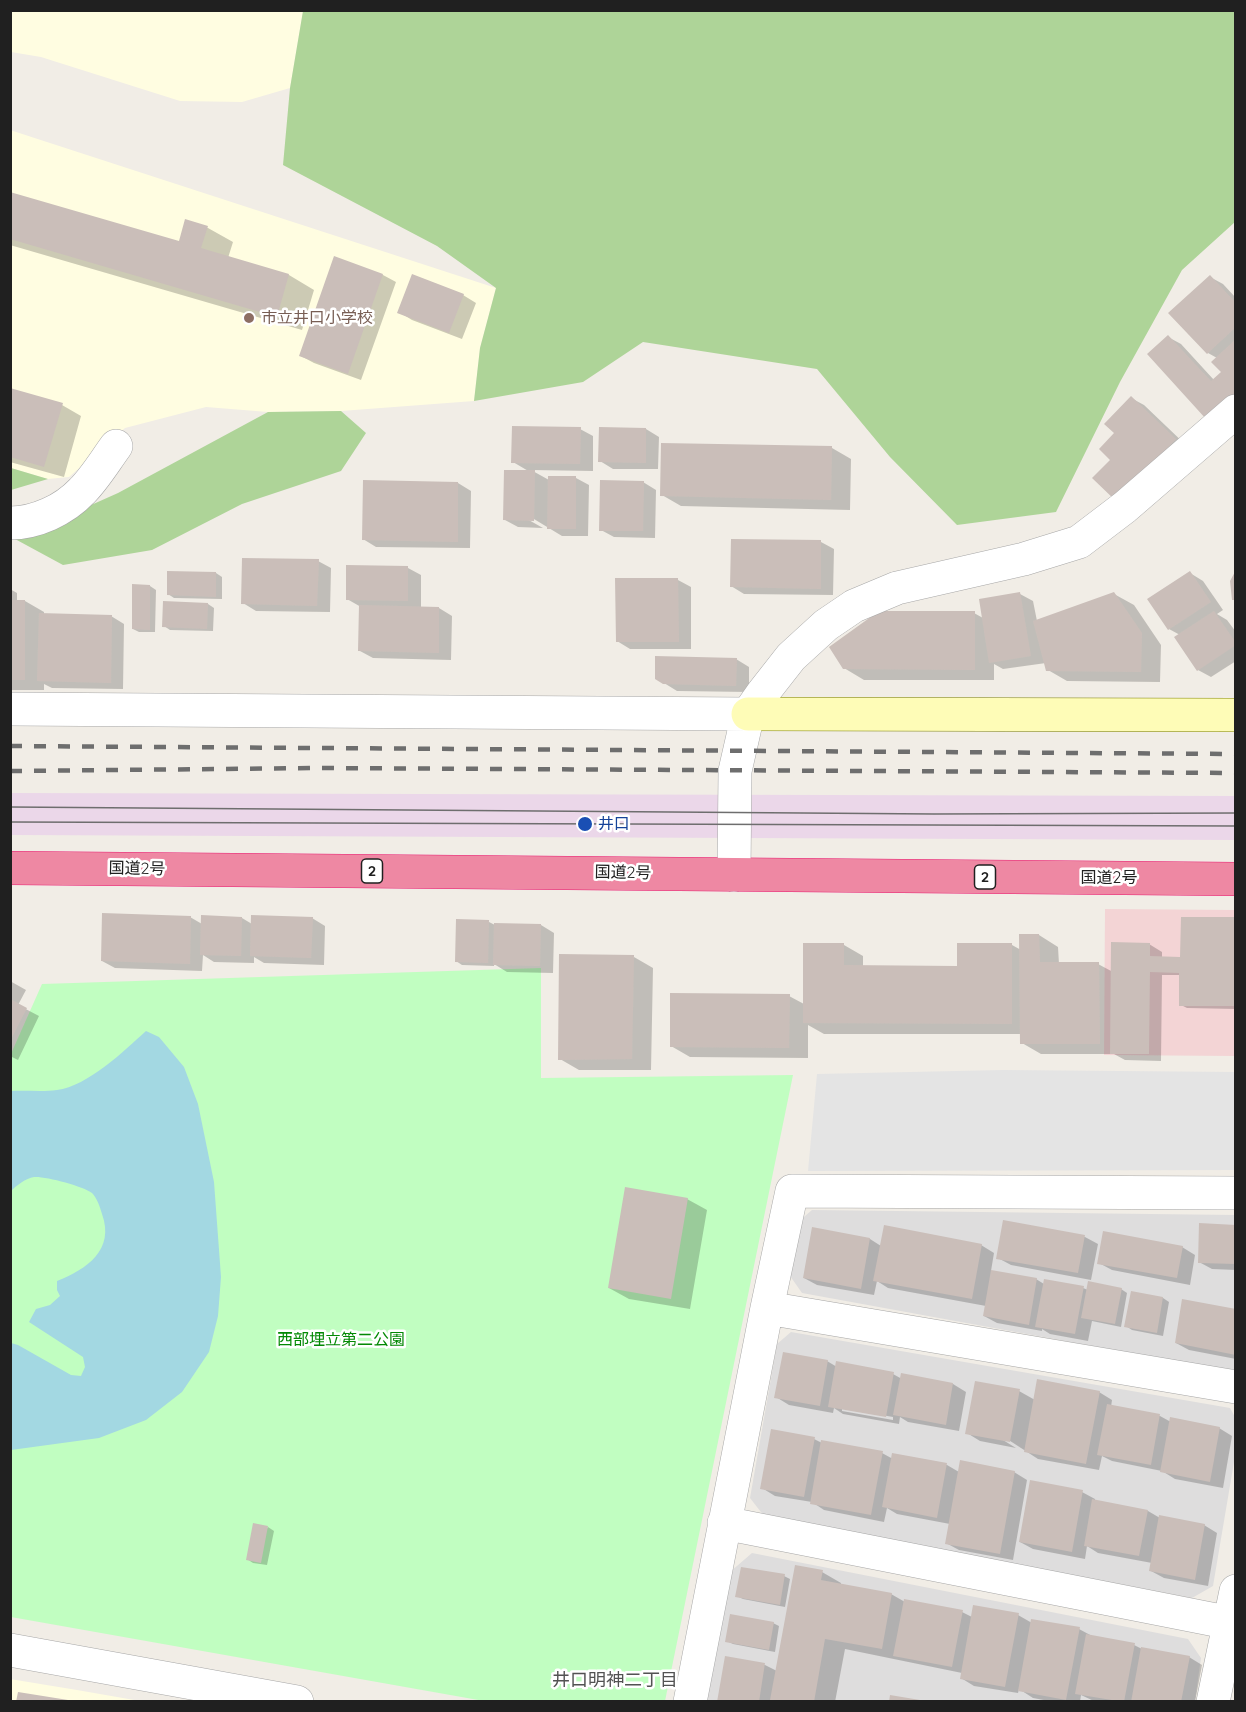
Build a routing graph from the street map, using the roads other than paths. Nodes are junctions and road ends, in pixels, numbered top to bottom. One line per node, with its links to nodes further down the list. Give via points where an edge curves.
1 (1236, 411): 5 (street, via 1079,542 1024,559 897,588 854,606 791,657)
2 (116, 446): 3 (street, via 82,492 38,519)
3 (10, 523)
4 (10, 709): 5 (street)
5 (748, 714): 6 (street); 8 (street, via 735,771)
6 (1236, 715)
7 (10, 868): 8 (highway, 国道2号 / 2)
8 (734, 875): 9 (highway, 国道2号 / 2)
9 (1236, 879)
10 (1236, 1193): 11 (street, via 792,1191)
11 (767, 1308): 12 (street); 13 (street)
12 (1236, 1387)
13 (724, 1523): 15 (street); 18 (street)
14 (1236, 1591): 15 (street)
15 (1233, 1623): 19 (street)
16 (10, 1650): 17 (street)
17 (297, 1701)
18 (690, 1701)
19 (1213, 1701)

